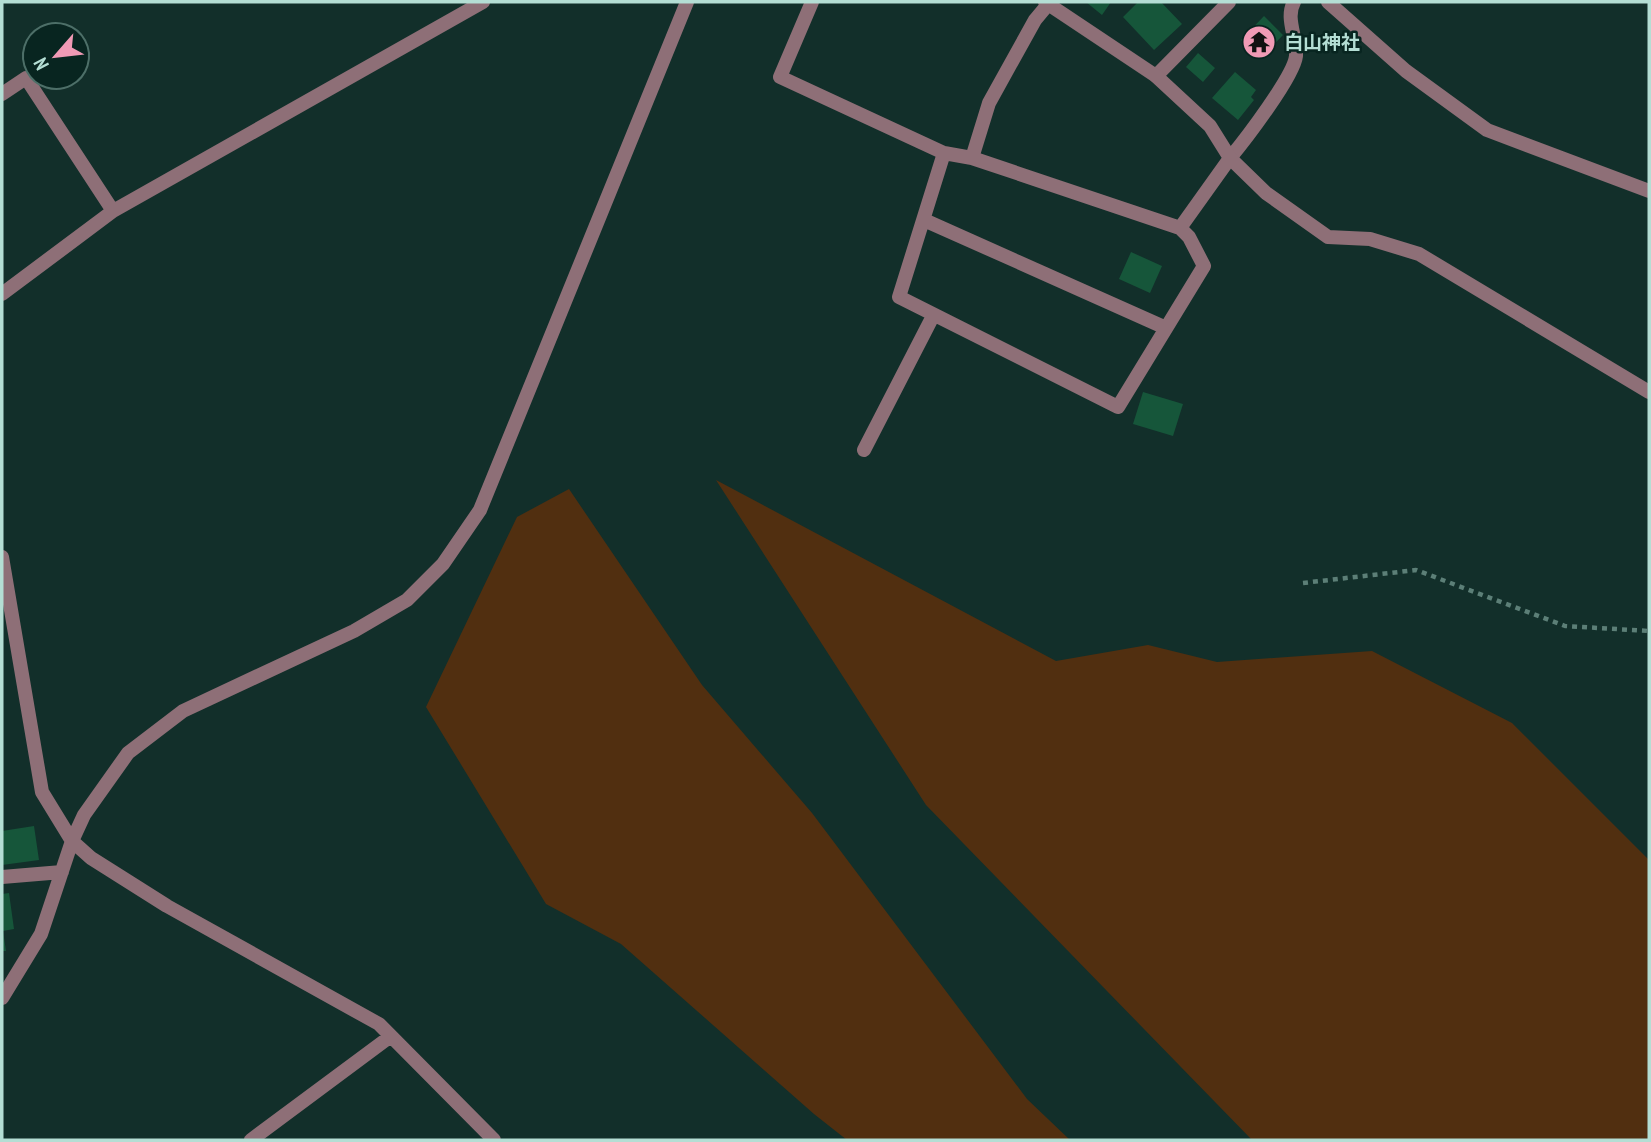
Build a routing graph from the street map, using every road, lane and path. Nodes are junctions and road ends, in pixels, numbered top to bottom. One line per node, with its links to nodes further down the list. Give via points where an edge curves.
1 (483, 2): 14 (street)
2 (687, 2): 25 (street, via 480,510 443,564 407,600 354,631 183,711 128,753)
3 (812, 2): 10 (street, via 780,77)
4 (1048, 2): 8 (street); 11 (street, via 989,103)
5 (1229, 2): 8 (street)
6 (1294, 2): 12 (street, via 1289,11 1296,58)
7 (1328, 2): 13 (street, via 1406,71 1487,130)
8 (1156, 76): 12 (street, via 1210,126)
9 (2, 94): 14 (street, via 26,78)
10 (944, 153): 11 (street); 15 (street)
11 (972, 158): 16 (street)
12 (1230, 158): 16 (street); 20 (street, via 1266,193 1328,237 1370,239 1419,254)
13 (1649, 191)
14 (113, 211): 17 (street)
15 (924, 220): 18 (street, via 899,297); 19 (street)
16 (1180, 228): 19 (street, via 1204,266)
17 (2, 294)
18 (933, 316): 19 (street, via 1118,407); 21 (street)
19 (1166, 328)
20 (1649, 392)
21 (864, 450)
22 (2, 557): 25 (street, via 42,792)
23 (1303, 583): 24 (path, via 1416,570 1565,626)
24 (1649, 631)
25 (72, 841): 26 (street); 29 (street, via 90,858 167,906 379,1024)
26 (62, 872): 27 (street); 28 (street, via 41,934)
27 (2, 877)
28 (2, 998)
29 (391, 1036): 30 (street); 31 (street)
30 (251, 1140)
31 (494, 1140)

